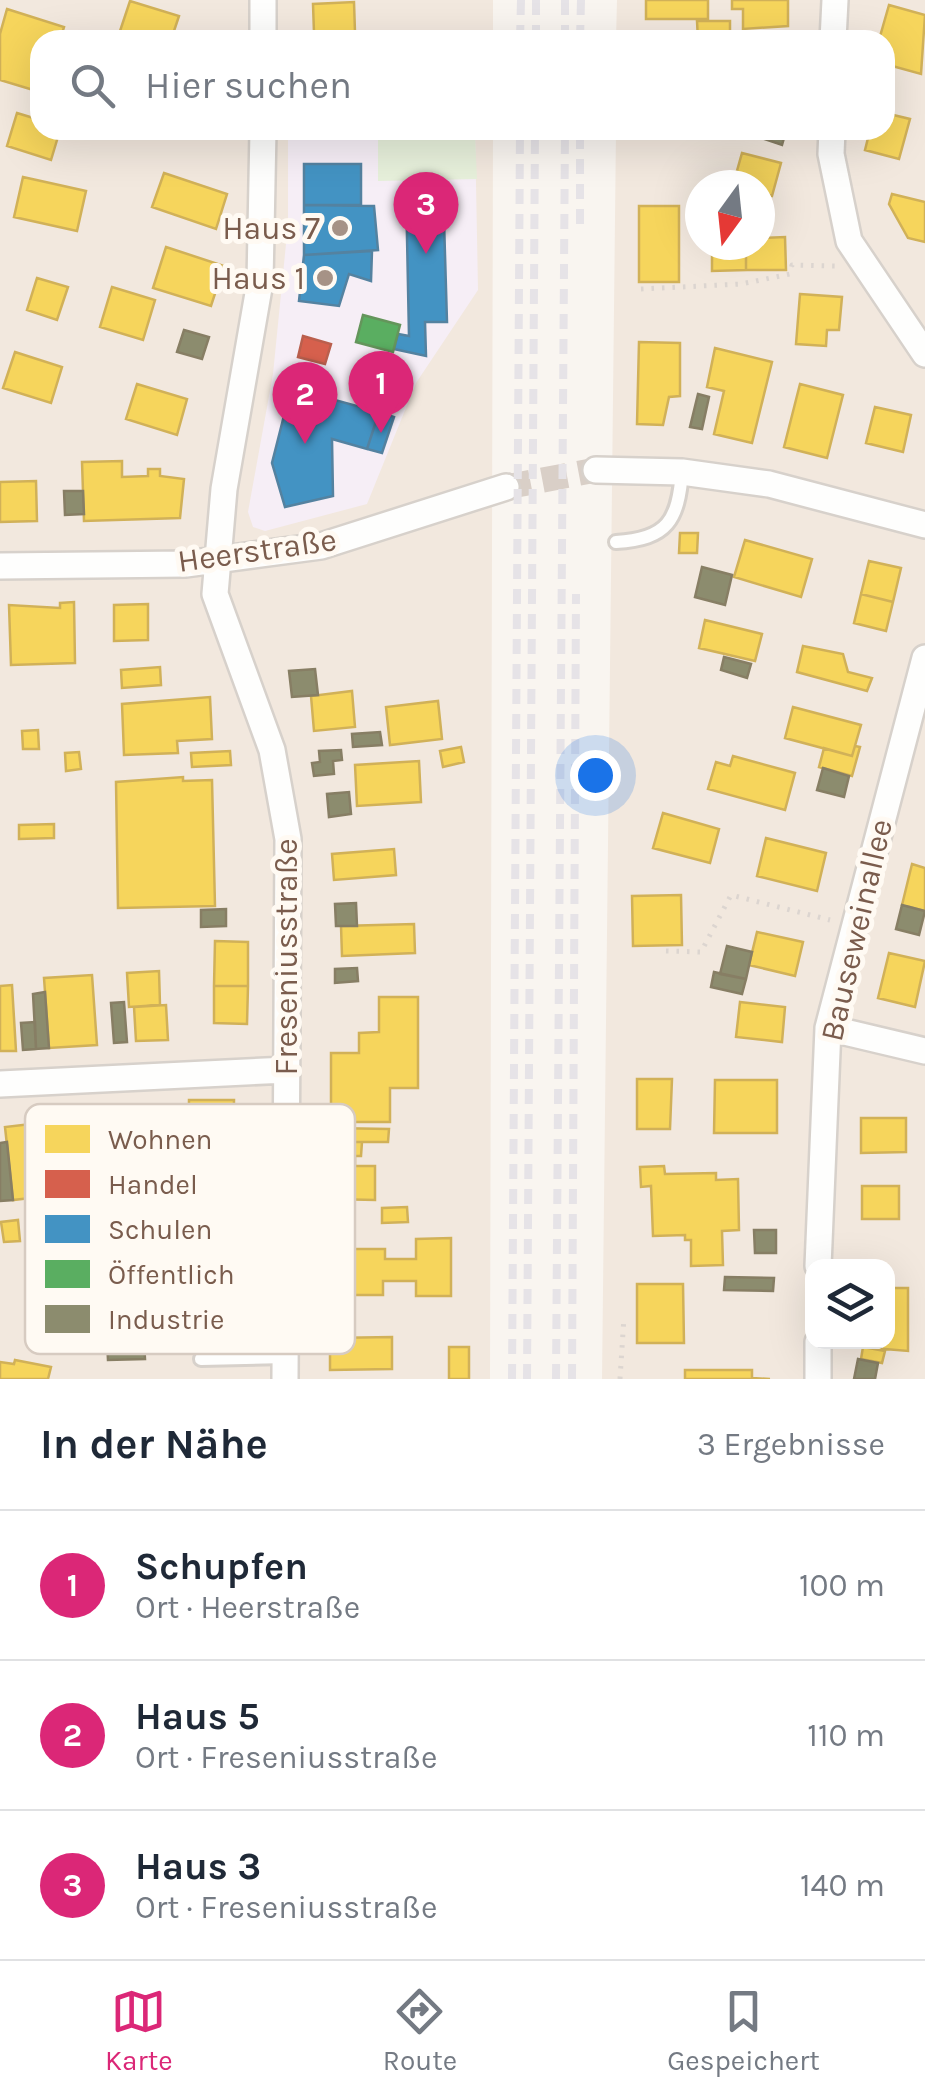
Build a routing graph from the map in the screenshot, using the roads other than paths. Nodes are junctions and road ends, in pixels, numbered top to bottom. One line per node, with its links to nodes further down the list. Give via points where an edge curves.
1 (263, 0): 3 (street)
2 (835, 0): 4 (street)
3 (263, 30)
4 (834, 30)
5 (262, 140): 13 (street, Freseniusstraße, via 260,282)
6 (832, 140): 7 (street, via 849,241)
7 (925, 354)
8 (596, 470): 9 (street)
9 (682, 472): 11 (street, via 769,484); 12 (lane, via 672,520 658,534)
10 (506, 488): 13 (street, Heerstraße, via 321,546)
11 (925, 525)
12 (616, 542)
13 (218, 560): 14 (street, Heerstraße); 18 (street, Freseniusstraße, via 215,594 272,750 288,840)
14 (0, 566)
15 (925, 658): 16 (street, Bauseweinallee)
16 (828, 1028): 17 (street); 21 (street, Bauseweinallee)
17 (925, 1051)
18 (286, 1070): 19 (street); 20 (street, Freseniusstraße)
19 (0, 1084)
20 (286, 1104)
21 (818, 1259)
22 (818, 1349): 25 (street)
23 (201, 1358): 24 (lane)
24 (285, 1368)
25 (818, 1379)

